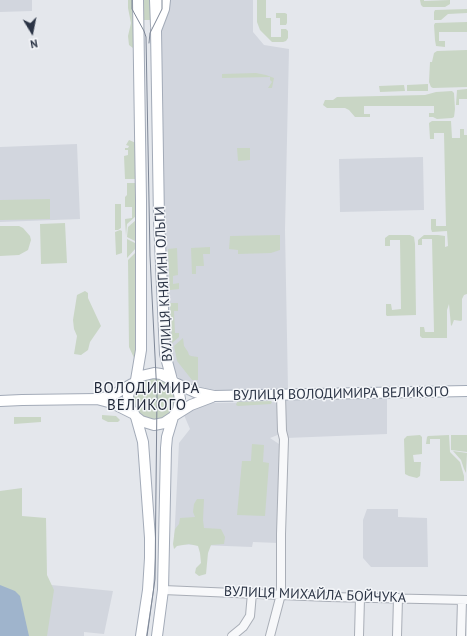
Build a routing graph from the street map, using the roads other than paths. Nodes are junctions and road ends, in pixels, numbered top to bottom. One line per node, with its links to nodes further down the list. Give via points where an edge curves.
1 (138, 0): 5 (main road, ВУЛИЦЯ КНЯГИНІ ОЛЬГИ)
2 (155, 0): 4 (main road)
3 (166, 0): 4 (main road, ВУЛИЦЯ КНЯГИНІ ОЛЬГИ)
4 (156, 30): 6 (main road, ВУЛИЦЯ КНЯГИНІ ОЛЬГИ)
5 (141, 200): 6 (main road); 7 (main road, ВУЛИЦЯ КНЯГИНІ ОЛЬГИ, via 141,350)
6 (159, 200): 8 (main road, ВУЛИЦЯ КНЯГИНІ ОЛЬГИ, via 165,354)
7 (134, 382): 8 (main road, ВУЛИЦЯ ВОЛОДИМИРА ВЕЛИКОГО, via 141,376 154,373); 12 (main road, ВУЛИЦЯ ВОЛОДИМИРА ВЕЛИКОГО, via 113,395); 14 (main road, ВУЛИЦЯ КНЯГИНІ ОЛЬГИ, via 128,396)
8 (174, 382): 11 (main road, ВУЛИЦЯ ВОЛОДИМИРА ВЕЛИКОГО, via 195,392); 15 (main road, ВУЛИЦЯ КНЯГИНІ ОЛЬГИ, via 178,388 180,405)
9 (467, 391): 10 (main road, ВУЛИЦЯ ВОЛОДИМИРА ВЕЛИКОГО)
10 (281, 395): 11 (main road, ВУЛИЦЯ ВОЛОДИМИРА ВЕЛИКОГО); 18 (street, via 284,439)
11 (214, 396): 15 (main road, ВУЛИЦЯ ВОЛОДИМИРА ВЕЛИКОГО, via 191,405)
12 (97, 399): 13 (main road, ВУЛИЦЯ ВОЛОДИМИРА ВЕЛИКОГО); 14 (main road, ВУЛИЦЯ ВОЛОДИМИРА ВЕЛИКОГО, via 112,403)
13 (0, 402)
14 (134, 415): 15 (main road, ВУЛИЦЯ ВОЛОДИМИРА ВЕЛИКОГО, via 141,422 154,425 164,423); 22 (main road, ВУЛИЦЯ КНЯГИНІ ОЛЬГИ, via 144,450 150,538 148,584)
15 (174, 416): 16 (main road, ВУЛИЦЯ КНЯГИНІ ОЛЬГИ, via 166,448)
16 (163, 590): 17 (street, ВУЛИЦЯ МИХАЙЛА БОЙЧУКА); 23 (main road, ВУЛИЦЯ КНЯГИНІ ОЛЬГИ)
17 (252, 593): 18 (street, ВУЛИЦЯ МИХАЙЛА БОЙЧУКА); 24 (street, via 250,616)
18 (280, 594): 19 (street, ВУЛИЦЯ МИХАЙЛА БОЙЧУКА); 25 (street)
19 (360, 598): 20 (street, ВУЛИЦЯ МИХАЙЛА БОЙЧУКА); 26 (street)
20 (398, 598): 21 (street, ВУЛИЦЯ МИХАЙЛА БОЙЧУКА); 27 (street)
21 (464, 600): 28 (street)
22 (141, 636)
23 (157, 636)
24 (232, 636)
25 (270, 636)
26 (360, 636)
27 (397, 636)
28 (461, 636)

